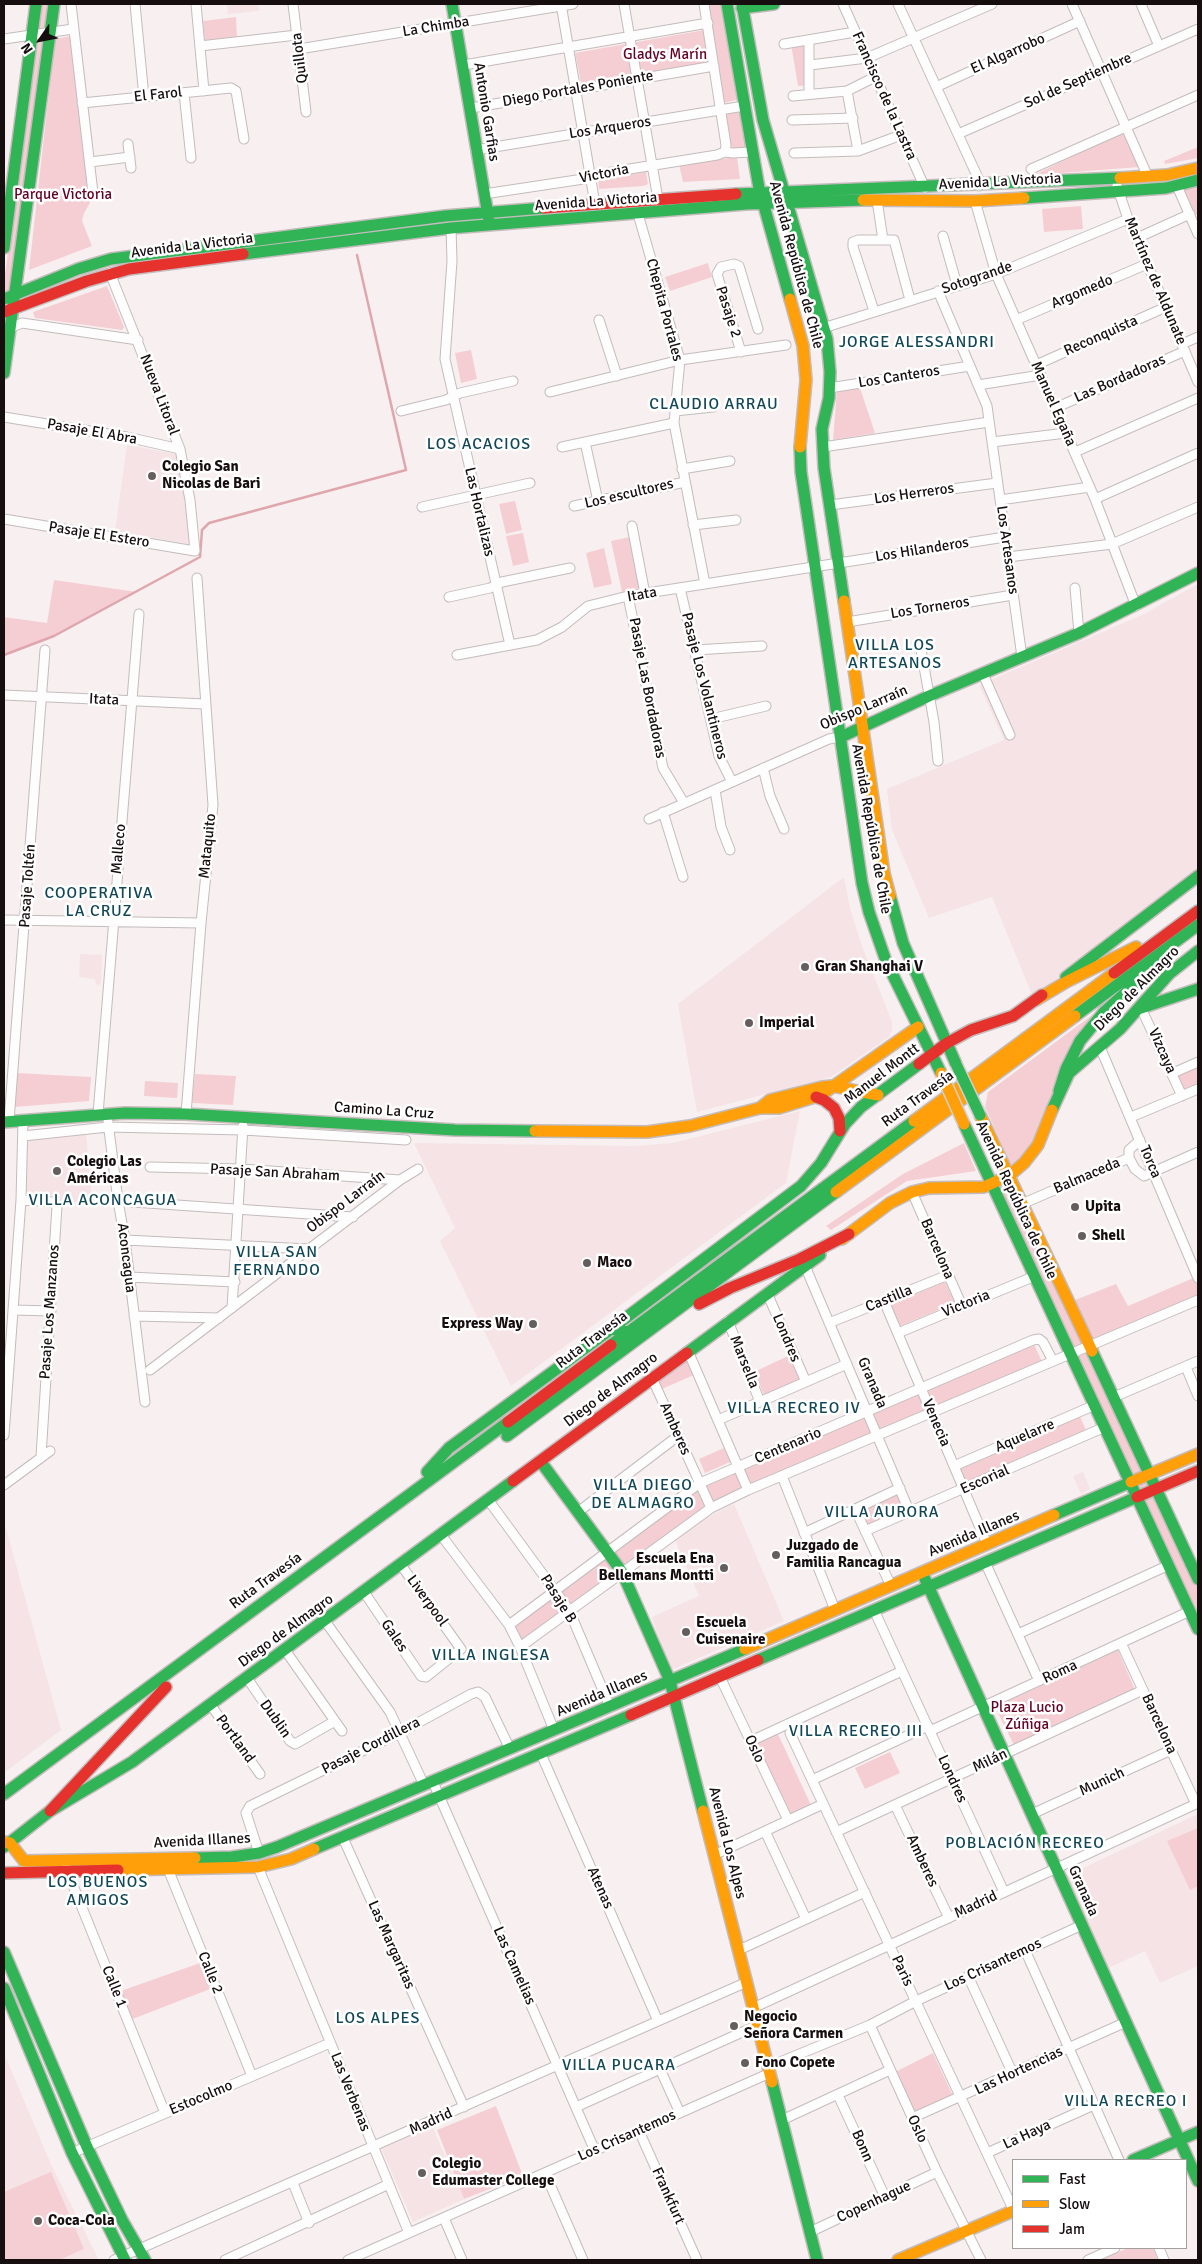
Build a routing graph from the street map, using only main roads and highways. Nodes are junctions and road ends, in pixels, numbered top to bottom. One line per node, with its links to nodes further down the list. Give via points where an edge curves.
1 (36, 4): 15 (main road)
2 (54, 4): 16 (main road)
3 (452, 4): 13 (main road, Antonio Garfias)
4 (727, 4): 11 (main road, Avenida República de Chile, via 751,152)
5 (774, 4): 6 (main road)
6 (742, 6): 10 (main road, Avenida República de Chile, via 757,93)
7 (1198, 168): 9 (main road, Avenida La Victoria)
8 (1198, 180): 9 (main road, Avenida La Victoria, via 1177,186)
9 (1117, 184): 10 (main road, Avenida La Victoria); 12 (main road, Avenida La Victoria, via 975,200)
10 (784, 192): 11 (main road, Avenida La Victoria); 12 (main road, Avenida República de Chile)
11 (762, 198): 12 (main road, Avenida La Victoria); 13 (main road, Avenida La Victoria, via 658,199); 14 (main road, Avenida La Victoria, via 638,214); 21 (main road, Avenida República de Chile, via 801,334 805,359 806,391 800,460)
12 (787, 204): 20 (main road, Avenida República de Chile, via 827,340 829,388 822,429 824,468)
13 (488, 212): 14 (main road, Antonio Garfias); 16 (main road, Avenida La Victoria, via 111,259)
14 (489, 224): 17 (main road, Avenida La Victoria, via 110,273)
15 (4, 248)
16 (9, 297): 17 (main road)
17 (9, 310): 18 (main road)
18 (4, 373)
19 (1198, 573): 20 (main road, Obispo Larraín, via 1079,633)
20 (862, 727): 21 (main road, Obispo Larraín); 23 (main road, Avenida República de Chile)
21 (840, 737): 22 (main road, Avenida República de Chile)
22 (856, 845): 23 (main road, via 868,840); 31 (main road, Avenida República de Chile, via 874,928 894,980)
23 (880, 849): 32 (main road, Avenida República de Chile, via 889,897 904,943)
24 (1198, 876): 29 (main road, Manuel Montt)
25 (1198, 910): 29 (main road); 45 (main road, Ruta Travesía)
26 (1198, 926): 35 (main road, via 1094,1022 1075,1050); 46 (main road, Ruta Travesía)
27 (1198, 951): 30 (main road, Diego de Almagro, via 1169,974)
28 (1198, 989): 30 (main road)
29 (1036, 1000): 32 (main road, Manuel Montt, via 1013,1016 971,1030)
30 (1141, 1008): 35 (main road, Diego de Almagro, via 1075,1066)
31 (918, 1027): 33 (main road, Avenida República de Chile); 34 (main road, Camino La Cruz)
32 (947, 1043): 33 (main road, Manuel Montt); 41 (main road, Avenida República de Chile, bridge)
33 (932, 1055): 36 (main road, Manuel Montt); 42 (main road, Avenida República de Chile, bridge)
34 (832, 1086): 36 (main road); 37 (main road, Camino La Cruz); 38 (main road, Camino La Cruz, via 775,1099)
35 (1059, 1091): 41 (main road, Diego de Almagro, via 1038,1145)
36 (878, 1095): 40 (main road, Manuel Montt, via 856,1112)
37 (816, 1097): 38 (main road, Camino La Cruz, via 773,1109); 40 (main road, via 834,1108)
38 (760, 1108): 39 (main road, Camino La Cruz, via 690,1126 636,1132 448,1130 186,1114 102,1114)
39 (7, 1122)
40 (840, 1131): 44 (main road, Manuel Montt, via 815,1172 794,1192)
41 (1010, 1175): 42 (main road, Diego de Almagro); 47 (main road, Avenida República de Chile)
42 (993, 1185): 43 (main road, Diego de Almagro, via 929,1188 912,1192 890,1203); 48 (main road, Avenida República de Chile)
43 (849, 1234): 46 (main road, via 711,1298); 50 (main road, Diego de Almagro)
44 (611, 1329): 45 (main road); 55 (main road, Manuel Montt, via 449,1448)
45 (628, 1332): 55 (main road, Ruta Travesía)
46 (618, 1354): 62 (main road, Ruta Travesía)
47 (1130, 1432): 48 (main road, via 1119,1432); 52 (main road, Avenida República de Chile)
48 (1111, 1440): 53 (main road, Avenida República de Chile)
49 (1198, 1454): 52 (main road, Avenida Illanes)
50 (540, 1462): 61 (main road, Avenida Los Alpes, via 622,1572); 66 (main road, Diego de Almagro, via 132,1762)
51 (1198, 1471): 54 (main road, Avenida Illanes)
52 (1150, 1474): 53 (main road, Avenida Illanes); 54 (main road, Avenida República de Chile)
53 (1131, 1482): 56 (main road, Avenida República de Chile); 57 (main road, Avenida Illanes)
54 (1157, 1489): 56 (main road, Avenida Illanes); 58 (main road, Avenida República de Chile)
55 (408, 1495): 64 (main road, Ruta Travesía)
56 (1137, 1497): 59 (main road, Avenida Illanes); 60 (main road, Avenida República de Chile)
57 (922, 1572): 59 (main road, Granada); 61 (main road, Avenida Illanes)
58 (1198, 1579)
59 (928, 1587): 63 (main road, Avenida Illanes); 73 (main road, Granada)
60 (1198, 1629)
61 (670, 1681): 63 (main road, Avenida Los Alpes); 68 (main road, Avenida Illanes, via 259,1853)
62 (166, 1687): 65 (main road, Ruta Travesía); 66 (main road)
63 (674, 1697): 68 (main road, Avenida Illanes, via 291,1859 258,1867); 79 (main road, Avenida Los Alpes)
64 (4, 1794)
65 (4, 1807)
66 (50, 1811): 67 (main road, Diego de Almagro)
67 (6, 1844): 68 (main road, Avenida Illanes, via 24,1861)
68 (65, 1866): 69 (main road, Avenida Illanes)
69 (4, 1873)
70 (4, 1952): 77 (main road, via 87,2147)
71 (4, 1988): 78 (main road, via 72,2153)
72 (1198, 2132): 73 (main road)
73 (1180, 2140): 74 (main road); 75 (main road, Granada)
74 (1135, 2159)
75 (1198, 2181)
76 (1012, 2210): 80 (main road)
77 (142, 2256)
78 (121, 2259)
79 (817, 2260)
80 (898, 2260)

